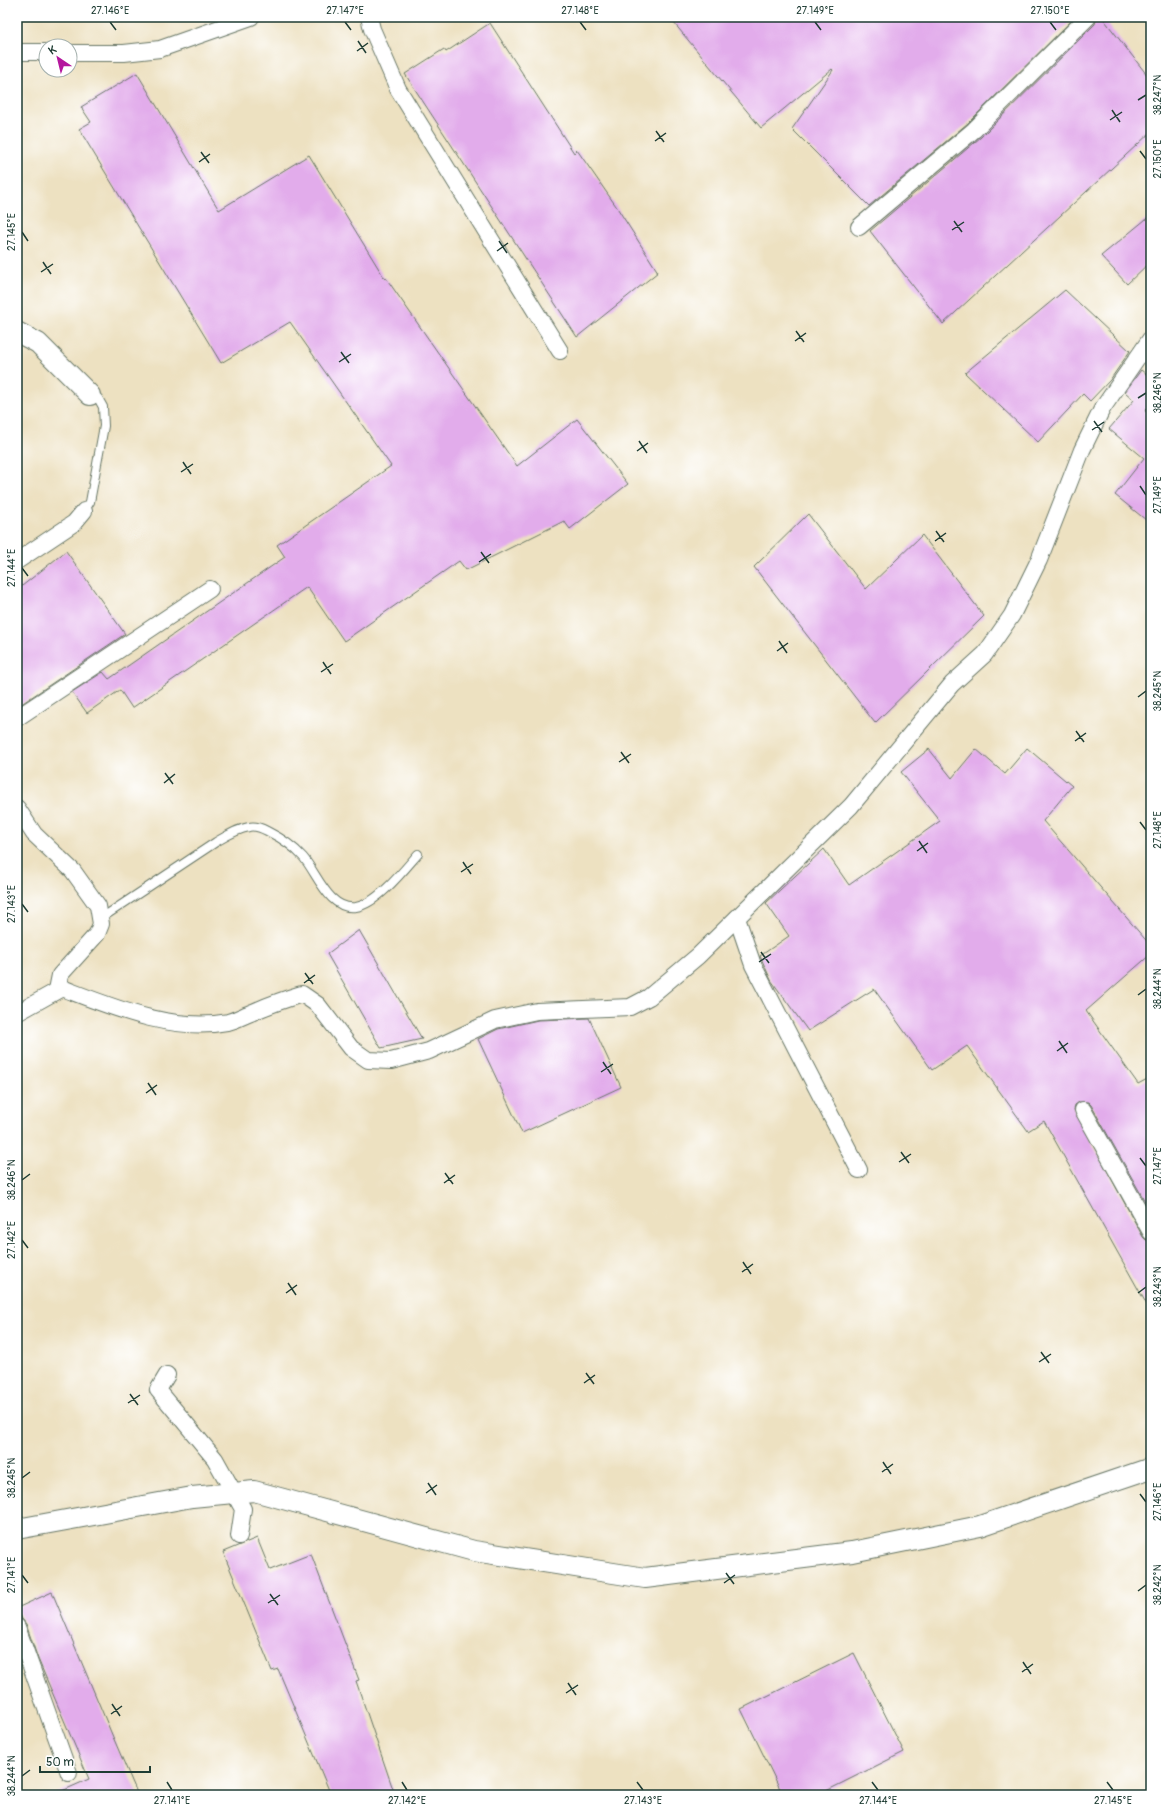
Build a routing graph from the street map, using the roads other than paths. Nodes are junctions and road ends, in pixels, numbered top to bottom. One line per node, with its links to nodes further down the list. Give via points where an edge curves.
1 (251, 17): 6 (street, via 160,49 124,53)
2 (369, 17): 10 (street, via 398,89)
3 (1088, 17): 7 (street, via 974,130)
4 (17, 52): 5 (street)
5 (38, 52)
6 (78, 53)
7 (859, 227)
8 (17, 332): 11 (street, via 38,343)
9 (1151, 338): 19 (street, via 1102,409 1082,450 1039,560 1012,614 985,654 952,684 851,806)
10 (560, 351)
11 (90, 396): 12 (lane, via 98,398 103,407 104,426 90,502)
12 (84, 511): 13 (street, via 74,523)
13 (17, 560)
14 (210, 589): 15 (street)
15 (17, 718)
16 (17, 808): 18 (street, via 34,834 73,870 98,906)
17 (418, 854): 18 (lane, via 392,884 374,898 356,907 347,907 331,896 303,857 278,836 260,827 250,826 216,842)
18 (100, 918): 20 (street, via 101,924 97,934 60,975)
19 (737, 918): 20 (street, via 698,956 649,997 630,1007 537,1011 495,1020 429,1051 391,1061 368,1060 351,1048 318,1005 302,994 228,1022 195,1024 155,1020 62,988); 23 (street, via 753,965)
20 (57, 990): 21 (street)
21 (17, 1013)
22 (1083, 1110): 24 (street)
23 (860, 1170)
24 (1151, 1232)
25 (167, 1375): 27 (street, via 158,1390 215,1459)
26 (1151, 1468): 27 (street, via 980,1526 852,1552 645,1578 474,1551 254,1491)
27 (233, 1493): 28 (street, via 192,1497); 29 (street, via 242,1509)
28 (17, 1529)
29 (239, 1536)
30 (17, 1627): 31 (street)
31 (69, 1773)

